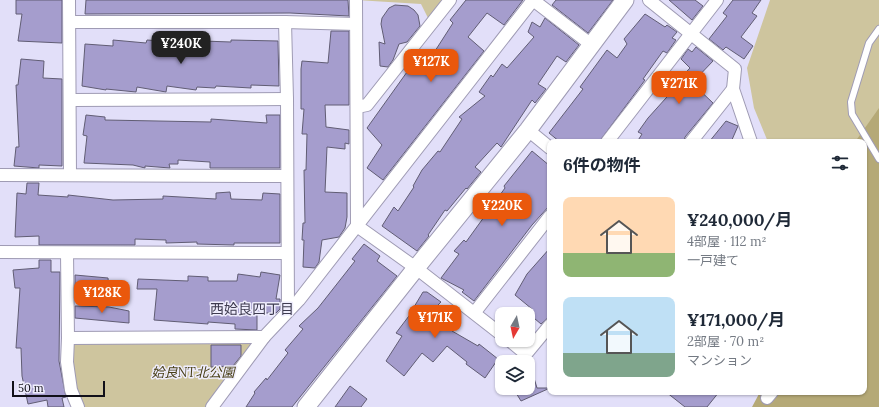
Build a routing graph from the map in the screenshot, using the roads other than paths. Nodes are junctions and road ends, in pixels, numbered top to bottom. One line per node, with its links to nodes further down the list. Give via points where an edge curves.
1 (69, 0): 8 (street)
2 (356, 0): 10 (street)
3 (450, 0): 17 (street, via 367,105)
4 (533, 0): 13 (street); 28 (street)
5 (625, 0): 13 (street)
6 (649, 0): 12 (street)
7 (717, 0): 12 (street)
8 (70, 22): 9 (street); 16 (street)
9 (285, 22): 10 (street); 15 (street)
10 (356, 24): 17 (street)
11 (879, 29): 23 (lane, via 869,43 851,102 852,114)
12 (691, 33): 14 (street, via 735,69); 19 (street)
13 (593, 46): 18 (street)
14 (732, 89): 20 (street); 21 (street)
15 (287, 99): 16 (street); 26 (street)
16 (70, 100): 25 (street)
17 (357, 107): 28 (street)
18 (528, 130): 22 (street); 32 (street)
19 (609, 139)
20 (693, 139)
21 (750, 139)
22 (547, 146)
23 (879, 159)
24 (0, 175): 25 (street)
25 (70, 175): 26 (street)
26 (287, 176): 31 (street)
27 (547, 220): 34 (street)
28 (357, 226): 32 (street); 33 (street)
29 (0, 252): 30 (street)
30 (67, 253): 31 (street); 38 (street)
31 (287, 253): 33 (street)
32 (416, 268): 34 (street); 44 (street)
33 (288, 311): 37 (street)
34 (475, 312): 35 (street)
35 (495, 329)
36 (547, 329): 39 (street)
37 (264, 336): 38 (street); 43 (street)
38 (68, 338): 42 (street, via 70,390)
39 (535, 343)
40 (518, 347): 41 (street, via 526,354)
41 (532, 347)
42 (78, 407)
43 (212, 407)
44 (306, 407)

